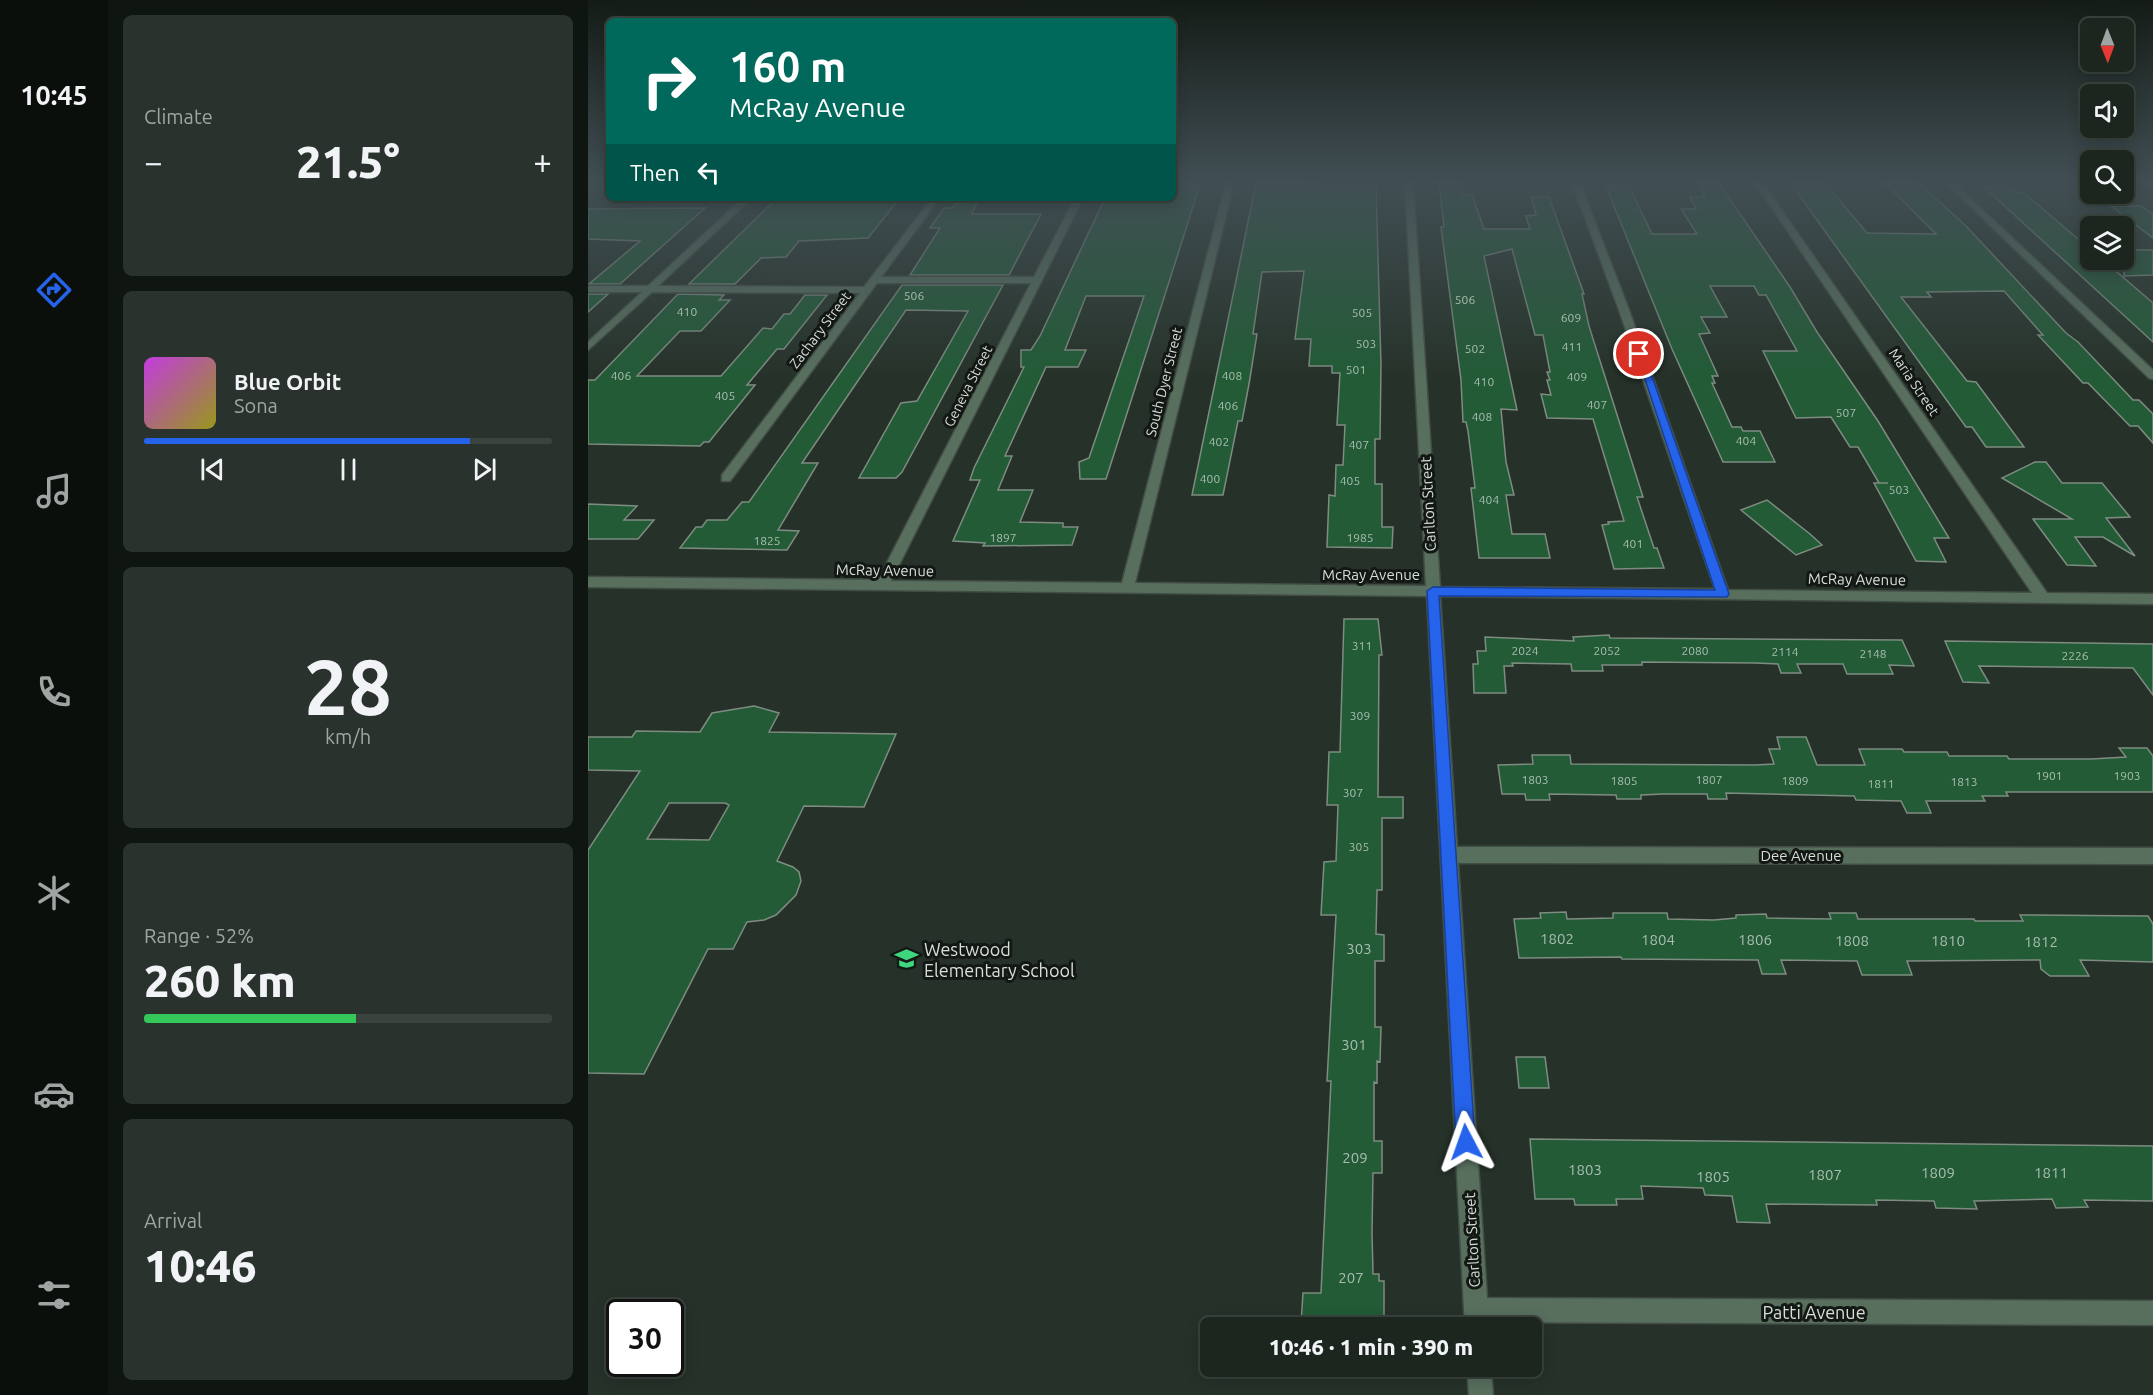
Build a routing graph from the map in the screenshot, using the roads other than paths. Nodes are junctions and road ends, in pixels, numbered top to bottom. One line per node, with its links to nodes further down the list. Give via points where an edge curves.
1 (694, 248): 12 (street)
2 (898, 248): 9 (street, Zachary Street)
3 (1054, 248): 10 (street, Geneva Street)
4 (1213, 248): 19 (street, South Dyer Street)
5 (1413, 248): 20 (street, Carlton Street)
6 (1601, 248): 21 (street)
7 (1804, 248): 22 (street, Maria Street)
8 (2018, 248): 15 (street)
9 (874, 280): 10 (street); 13 (street, Zachary Street)
10 (1038, 280): 18 (street, Geneva Street)
11 (588, 289): 12 (street)
12 (650, 289): 13 (street); 14 (street)
13 (867, 290): 16 (street, Zachary Street)
14 (588, 347)
15 (2153, 376)
16 (726, 478)
17 (588, 582): 18 (street, McRay Avenue)
18 (882, 586): 19 (street, McRay Avenue)
19 (1127, 589): 20 (street, McRay Avenue)
20 (1433, 591): 21 (street, McRay Avenue); 24 (street, Carlton Street)
21 (1723, 594): 22 (street, McRay Avenue)
22 (2043, 598): 23 (street, McRay Avenue)
23 (2153, 599)
24 (1448, 855): 25 (street, Dee Avenue); 27 (street, Carlton Street)
25 (2153, 856)
26 (2153, 1313): 28 (street, Patti Avenue)
27 (1476, 1317)
28 (1542, 1318)
29 (1480, 1377): 30 (street)
30 (1481, 1395)

